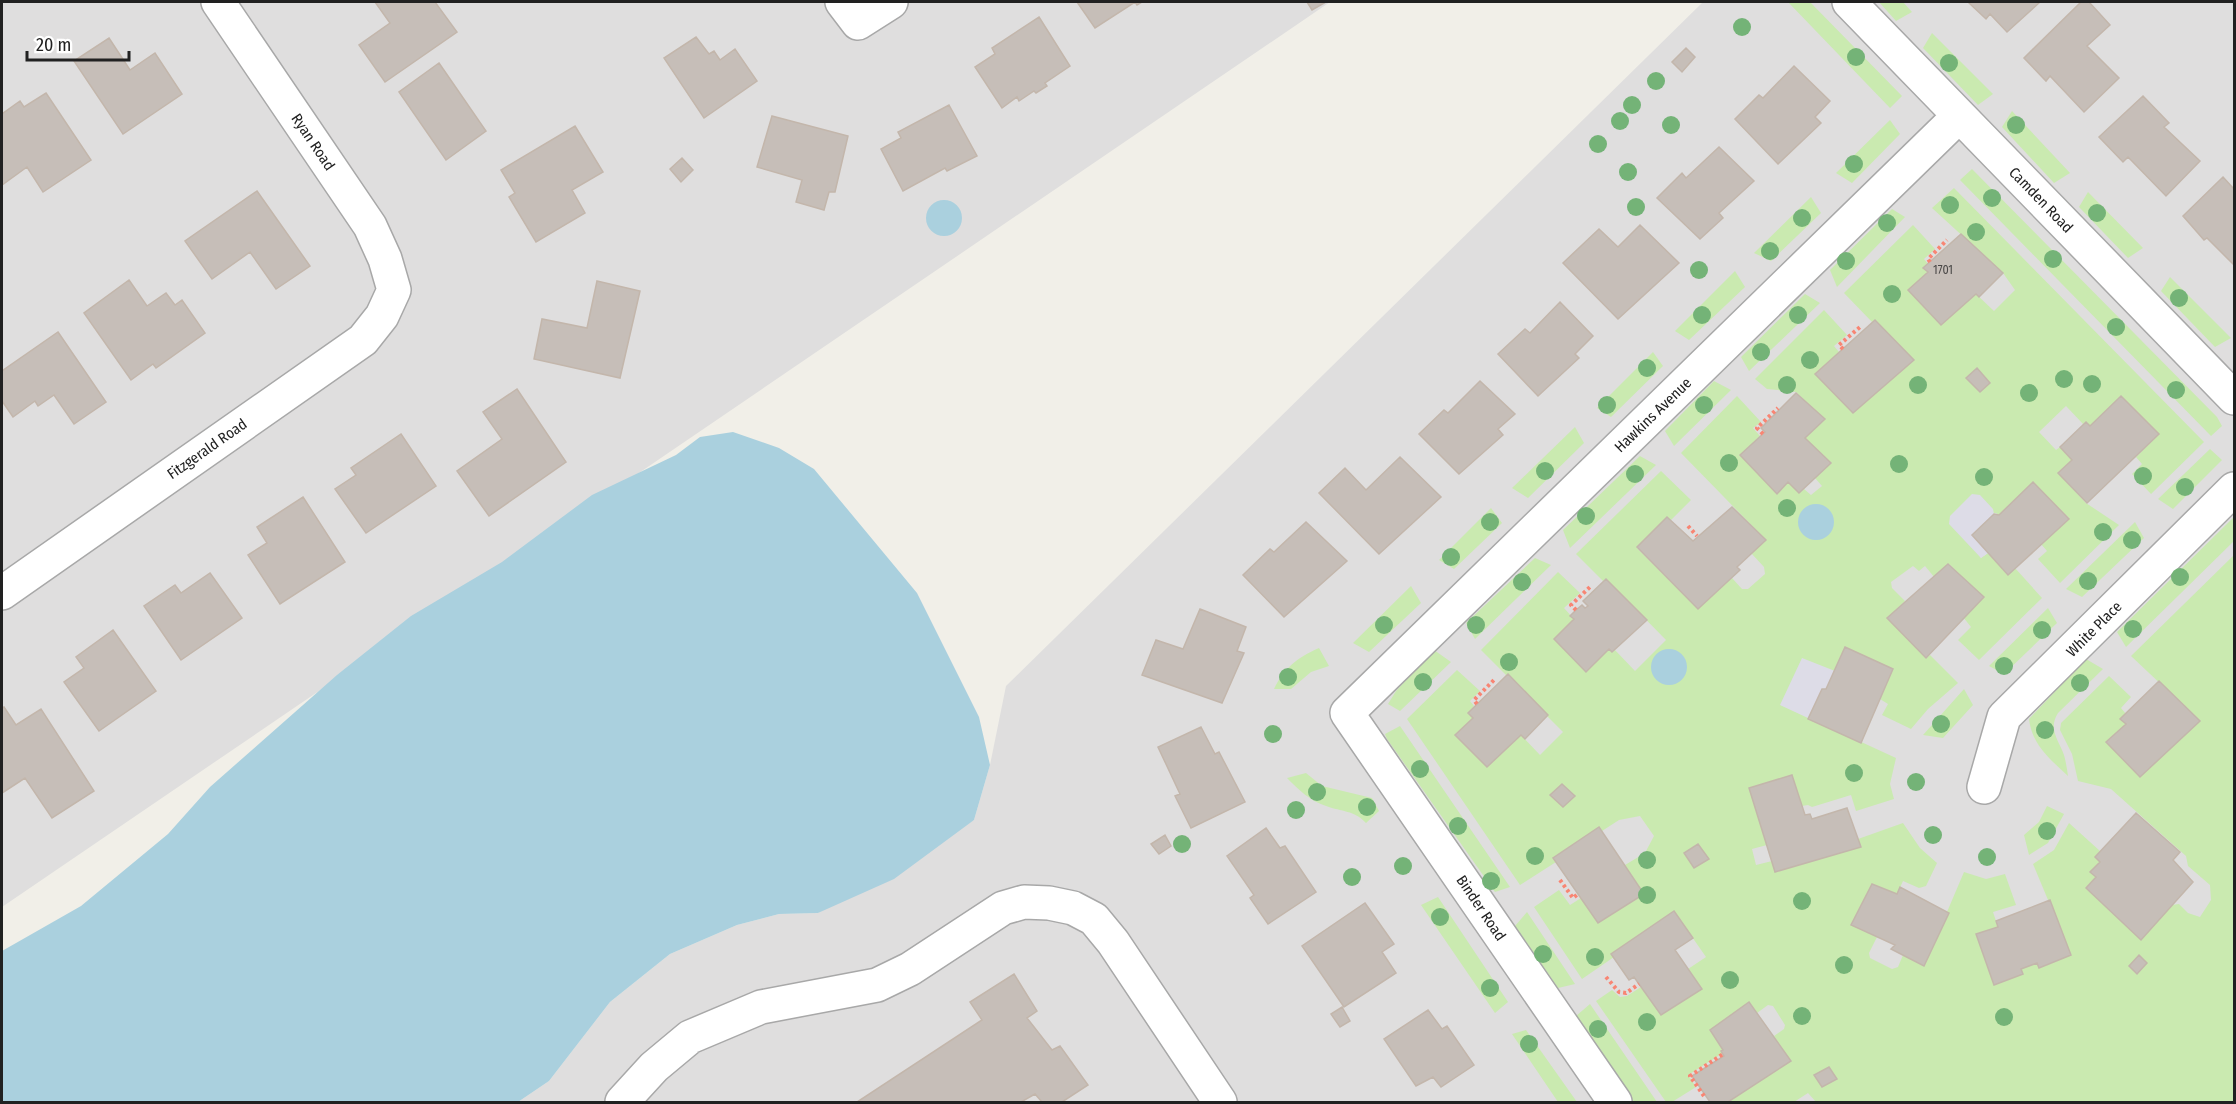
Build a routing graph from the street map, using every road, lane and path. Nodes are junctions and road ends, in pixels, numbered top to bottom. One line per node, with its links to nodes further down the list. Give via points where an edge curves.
1 (218, 2): 8 (street, Ryan Road, via 370,226)
2 (891, 2): 4 (street)
3 (1849, 2): 5 (street, Camden Road)
4 (850, 12)
5 (1959, 116): 11 (street, Camden Road); 22 (street, Hawkins Avenue)
6 (1947, 240): 7 (path, via 1928,259)
7 (1930, 262)
8 (394, 290): 18 (street, Fitzgerald Road, via 382,316 363,340)
9 (1860, 327): 10 (path, via 1839,345)
10 (1843, 349)
11 (2235, 398)
12 (1778, 408): 13 (path, via 1757,428)
13 (1762, 434)
14 (2235, 489): 23 (street, White Place, via 2004,717)
15 (1688, 526): 16 (path)
16 (1697, 536)
17 (1592, 586): 19 (path, via 1572,605)
18 (2, 593)
19 (1576, 610)
20 (1494, 680): 21 (path, via 1474,700)
21 (1477, 704)
22 (1347, 713): 32 (street, Binder Road)
23 (1984, 787)
24 (1560, 880): 25 (path, via 1573,898)
25 (1578, 894)
26 (1606, 976): 27 (path, via 1619,992 1626,993)
27 (1639, 984)
28 (1723, 1054): 29 (path, via 1690,1076)
29 (1704, 1096)
30 (622, 1102): 31 (street, via 654,1067 690,1037 761,1007 878,985 910,969 1003,908 1024,902 1057,904 1094,919)
31 (1220, 1102)
32 (1615, 1102)

